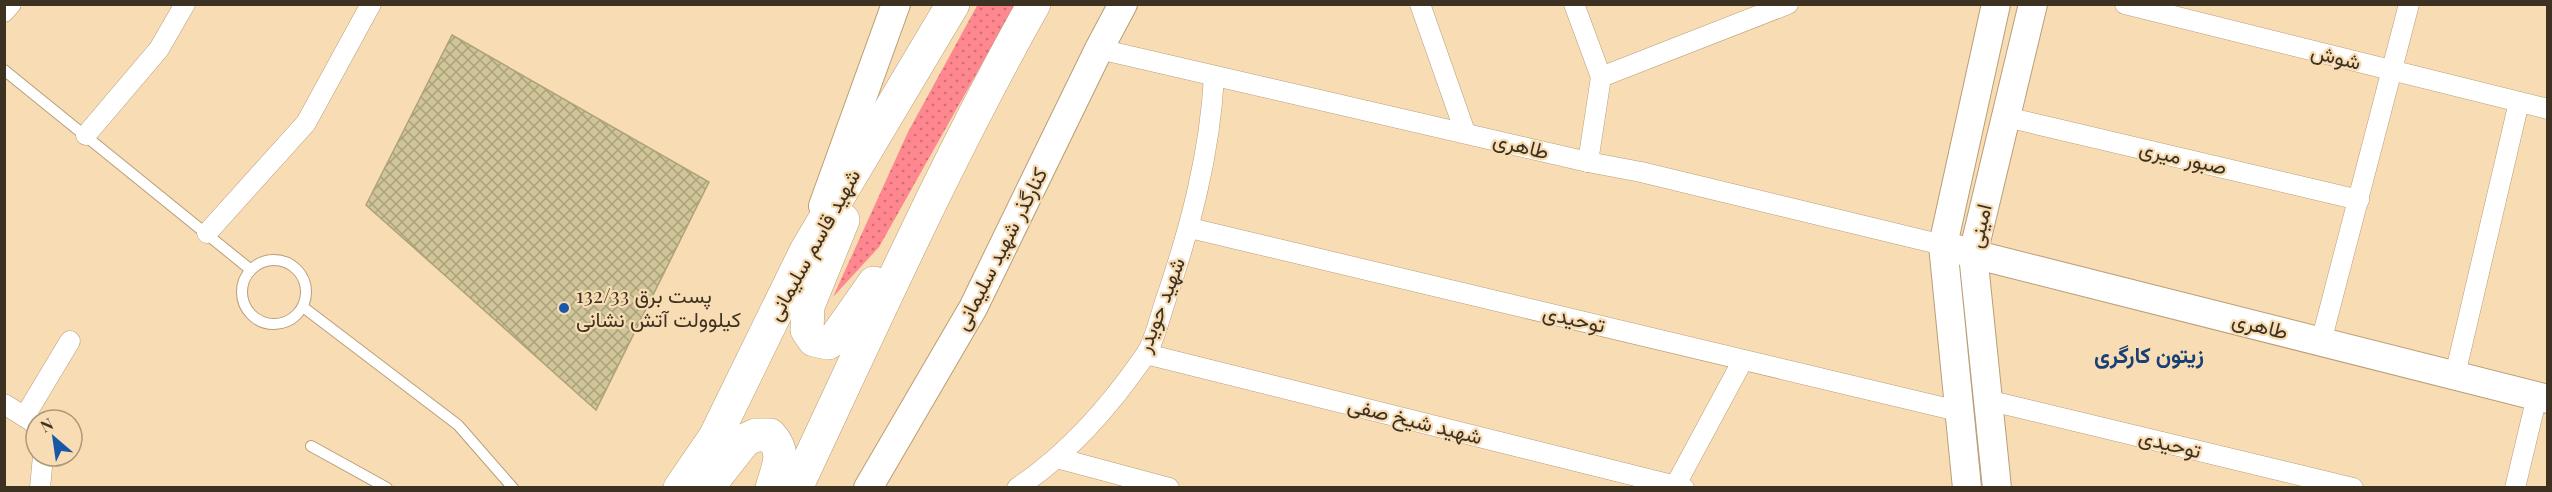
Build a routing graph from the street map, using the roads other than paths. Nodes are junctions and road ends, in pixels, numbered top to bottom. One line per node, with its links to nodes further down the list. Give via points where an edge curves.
1 (11, 4): 15 (street)
2 (185, 4): 27 (street, via 159,48)
3 (371, 4): 32 (street, via 306,123)
4 (896, 4): 34 (main road)
5 (953, 4): 25 (highway, شهید قاسم سلیمانی)
6 (1034, 4): 29 (highway)
7 (1123, 4): 16 (main road, کنارگذر شهید سلیمانی)
8 (1420, 4): 26 (street)
9 (1574, 4): 20 (street)
10 (1788, 4): 20 (street)
11 (1996, 4): 22 (main road, امینی)
12 (2033, 4): 24 (main road, امینی)
13 (2125, 4): 18 (street, شوش)
14 (2409, 4): 18 (street)
15 (4, 12)
16 (1099, 48): 19 (street, طاهری); 60 (main road, کنارگذر شهید سلیمانی, via 973,309)
17 (4, 70): 27 (lane)
18 (2392, 70): 21 (street, شوش); 30 (street)
19 (1214, 76): 26 (street, طاهری); 31 (street, شهید حویدر, via 1207,149)
20 (1601, 77): 28 (street)
21 (2519, 102): 23 (street, شوش); 42 (street)
22 (1973, 108): 24 (main road); 33 (main road, امینی)
23 (2547, 109)
24 (2006, 117): 30 (street, صبور میری); 35 (main road, امینی)
25 (884, 121): 29 (highway, via 808,306 807,330 814,340 828,343 848,323); 34 (highway, شهید قاسم سلیمانی)
26 (1466, 132): 28 (street, طاهری)
27 (86, 135): 32 (lane)
28 (1588, 162): 33 (street, طاهری)
29 (939, 188): 59 (highway)
30 (2360, 200): 39 (street)
31 (1190, 228): 40 (street, شهید حویدر); 41 (street, توحیدی)
32 (207, 233): 36 (lane)
33 (1943, 245): 35 (main road, طاهری); 47 (main road, امینی)
34 (806, 251): 56 (highway, شهید قاسم سلیمانی, via 715,437)
35 (1973, 254): 39 (main road, طاهری); 44 (main road, امینی)
36 (251, 270): 37 (lane, via 262,262 275,260 298,270 306,288); 37 (lane, via 245,280 243,298 251,314 261,321 285,323)
37 (303, 307): 55 (lane, via 458,425)
38 (70, 341): 46 (street)
39 (2322, 342): 42 (main road, طاهری)
40 (1146, 354): 50 (street, شهید حویدر, via 1113,400); 52 (street, شهید شیخ صفی)
41 (1743, 360): 47 (street, توحیدی); 52 (street)
42 (2455, 375): 43 (main road, طاهری)
43 (2542, 397): 66 (street)
44 (1987, 400): 64 (main road, امینی); 65 (street, توحیدی)
45 (4, 404): 48 (street)
46 (37, 408)
47 (1958, 411): 63 (main road, امینی)
48 (24, 418)
49 (311, 446): 54 (lane)
50 (1057, 458): 61 (street, شهید حویدر); 62 (street)
51 (42, 468): 53 (street)
52 (1677, 487)
53 (40, 488)
54 (387, 488)
55 (513, 488)
56 (680, 488)
57 (707, 488): 58 (highway, via 745,440 770,435 781,454)
58 (772, 488)
59 (796, 488)
60 (868, 488)
61 (1017, 488)
62 (1169, 488)
63 (1967, 488)
64 (1997, 488)
65 (2353, 488)
66 (2515, 488)

